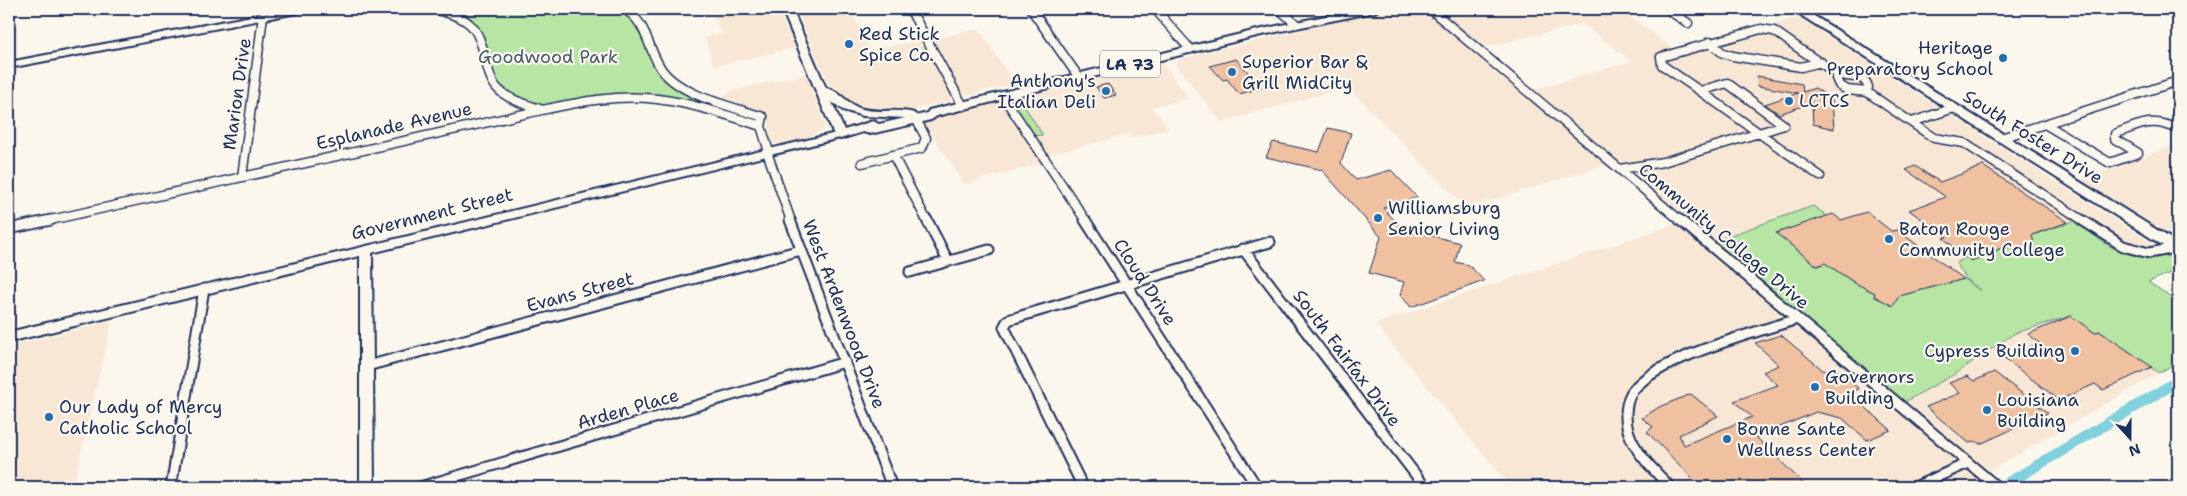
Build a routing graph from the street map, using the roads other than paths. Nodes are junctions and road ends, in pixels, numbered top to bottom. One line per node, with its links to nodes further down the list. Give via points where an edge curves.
1 (302, 9): 14 (street)
2 (434, 9): 33 (street, via 455,14 472,24 482,40 490,76 497,88 516,101)
3 (624, 9): 37 (street, via 638,18 656,60 670,78 704,96 763,116)
4 (787, 9): 27 (main road)
5 (910, 9): 31 (street)
6 (1031, 9): 23 (street)
7 (1155, 9): 19 (street)
8 (1279, 9): 16 (street)
9 (1350, 9): 15 (main road, Government Street / LA 73)
10 (1430, 9): 45 (street, Community College Drive)
11 (1685, 9): 17 (street, via 1671,12)
12 (1796, 9): 32 (main road, South Foster Drive)
13 (1370, 10): 15 (main road, Government Street / LA 73)
14 (263, 16): 21 (street); 47 (street, Marion Drive)
15 (1328, 17): 16 (main road, Government Street / LA 73)
16 (1296, 24): 19 (main road, Government Street / LA 73)
17 (1688, 24)
18 (1709, 42): 20 (street, via 1733,56 1801,67); 20 (street, via 1761,29 1774,30); 28 (street, via 1661,57 1662,64)
19 (1190, 49): 23 (main road, Government Street / LA 73)
20 (1821, 62): 22 (street)
21 (9, 65)
22 (1841, 75): 29 (street, via 1861,78 1868,83); 29 (street, via 1836,78 1839,85 1847,90)
23 (1078, 76): 30 (main road, Government Street / LA 73)
24 (2178, 81): 25 (street)
25 (2169, 84): 26 (street); 36 (street)
26 (2178, 89)
27 (822, 91): 34 (main road, via 830,92 838,102 856,111 902,113); 40 (main road)
28 (1700, 91): 39 (street); 39 (street, via 1727,83 1784,125)
29 (1867, 92): 35 (street)
30 (1003, 96): 31 (main road, Government Street / LA 73); 57 (street, Cloud Drive)
31 (963, 106): 34 (main road, Government Street / LA 73)
32 (1954, 108): 35 (street); 41 (main road, South Foster Drive)
33 (542, 110): 37 (street, Esplanade Avenue, via 611,98 654,98); 47 (street, Esplanade Avenue)
34 (913, 118): 40 (main road, Government Street); 43 (street, via 926,138 922,148)
35 (1912, 122): 50 (street, via 1934,138 1964,143 2123,246 2149,253)
36 (2045, 124): 38 (street, via 2110,163 2138,153 2115,139 2115,134 2152,120 2163,121); 41 (street)
37 (761, 126): 42 (street)
38 (2178, 129)
39 (1759, 133): 45 (street, via 1663,162); 46 (street)
40 (840, 135): 42 (main road, Government Street)
41 (2001, 138): 50 (main road, South Foster Drive)
42 (768, 152): 52 (main road, Government Street); 53 (street, West Ardenwood Drive)
43 (893, 155): 44 (street); 55 (street)
44 (862, 163)
45 (1620, 169): 59 (street, Community College Drive)
46 (1820, 176)
47 (242, 177): 48 (street, Esplanade Avenue)
48 (9, 229)
49 (1270, 242): 51 (street)
50 (2177, 248)
51 (1243, 249): 57 (street); 70 (street, South Fairfax Drive)
52 (366, 250): 58 (main road, Government Street); 62 (street)
53 (801, 250): 61 (street, West Ardenwood Drive); 62 (street, Evans Street)
54 (989, 250): 55 (street)
55 (948, 261): 56 (street)
56 (910, 272)
57 (1128, 284): 68 (street, via 1008,320 1004,327); 69 (street, Cloud Drive)
58 (204, 289): 60 (main road, Government Street); 64 (street)
59 (1797, 319): 63 (street, Community College Drive); 71 (street, via 1671,363 1634,389 1626,422 1631,440)
60 (9, 337)
61 (845, 362): 66 (street, Arden Place); 67 (street, West Ardenwood Drive)
62 (367, 366): 65 (street)
63 (1968, 463): 72 (street); 73 (street, Community College Drive)
64 (171, 487)
65 (367, 487)
66 (420, 487)
67 (892, 487)
68 (1083, 487)
69 (1257, 487)
70 (1425, 487)
71 (1670, 487)
72 (1915, 487)
73 (1997, 487)

